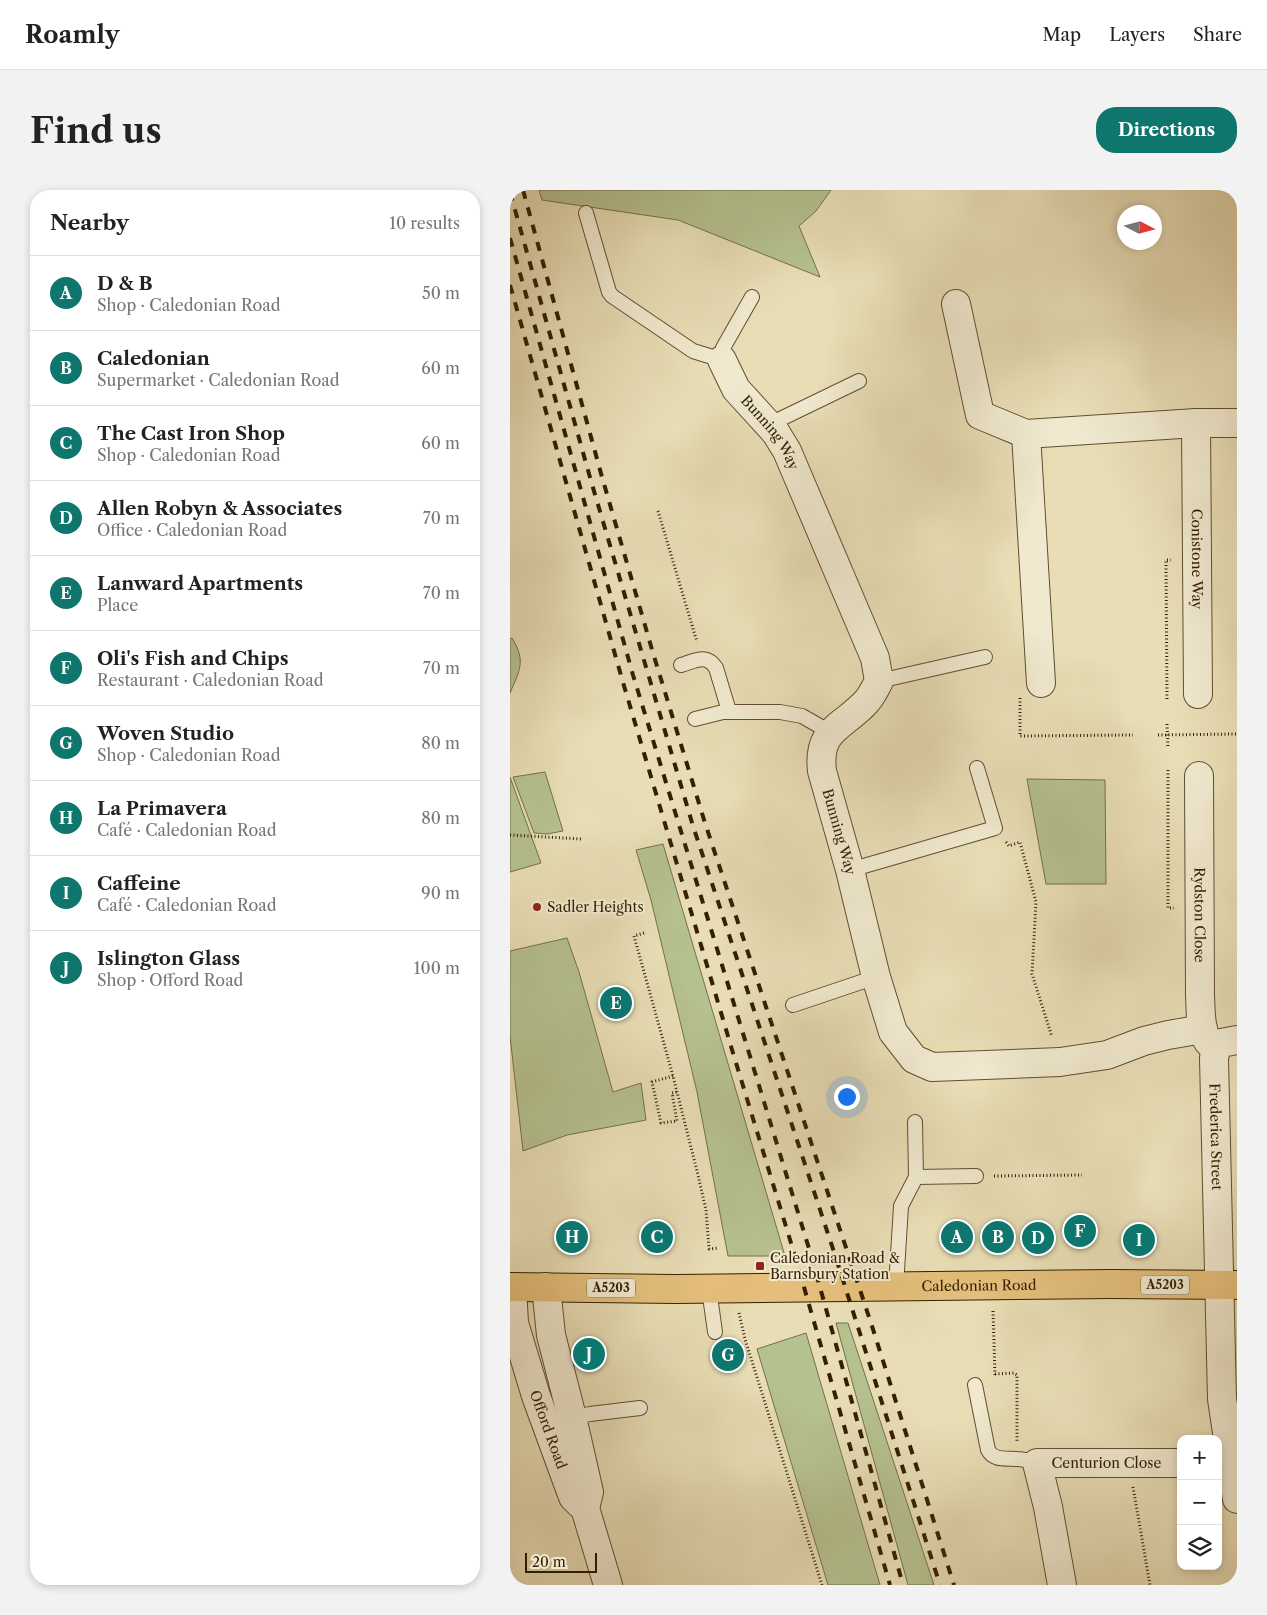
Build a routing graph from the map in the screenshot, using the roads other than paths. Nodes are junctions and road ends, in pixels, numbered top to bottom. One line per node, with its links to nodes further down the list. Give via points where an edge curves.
1 (586, 213): 4 (lane, via 612,296 693,351)
2 (752, 297): 4 (lane, via 723,348)
3 (956, 304): 9 (street, via 980,415)
4 (722, 360): 8 (street, Bunning Way, via 736,389)
5 (859, 380): 8 (lane)
6 (1196, 423): 7 (street); 9 (street); 14 (street, Conistone Way)
7 (1237, 423)
8 (768, 425): 12 (street, Bunning Way, via 787,451 875,658)
9 (1026, 434): 13 (street)
10 (985, 656): 12 (lane)
11 (681, 665): 15 (lane, via 708,659 716,668)
12 (880, 681): 17 (street, Bunning Way, via 868,700)
13 (1041, 683)
14 (1198, 694)
15 (729, 711): 16 (lane); 17 (lane, via 795,714)
16 (696, 719)
17 (830, 732): 20 (street, Bunning Way, via 820,757 822,771)
18 (977, 768): 20 (lane, via 995,828)
19 (1199, 776): 23 (street, Rydston Close, via 1200,995)
20 (850, 870): 21 (street, Bunning Way)
21 (876, 977): 22 (lane); 23 (street, Bunning Way, via 893,1032 914,1059 932,1067 1060,1062 1106,1055 1168,1035)
22 (793, 1005)
23 (1219, 1040): 27 (street, Frederica Street, via 1214,1058 1220,1268)
24 (915, 1122): 26 (lane)
25 (976, 1176): 26 (lane)
26 (916, 1177): 28 (lane, via 901,1206)
27 (1228, 1285): 28 (main road, Caledonian Road / A5203); 33 (street, Frederica Street)
28 (896, 1286): 31 (main road, Caledonian Road / A5203)
29 (511, 1287): 30 (main road, Caledonian Road / A5203); 37 (street, Offord Road, via 514,1322)
30 (546, 1287): 31 (main road, Caledonian Road / A5203); 36 (street, Offord Road, via 551,1335)
31 (709, 1289): 32 (lane)
32 (715, 1332)
33 (1229, 1342): 40 (street, Frederica Street, via 1222,1399)
34 (975, 1385): 38 (lane, via 991,1455 998,1459)
35 (640, 1408): 36 (lane)
36 (572, 1417): 37 (lane); 42 (street, Offord Road, via 589,1492)
37 (546, 1425): 42 (street, Offord Road, via 573,1497)
38 (1027, 1461): 39 (street, Centurion Close); 44 (street, Centurion Close, via 1048,1507)
39 (1177, 1463)
40 (1225, 1463): 41 (street, Frederica Street)
41 (1237, 1499)
42 (585, 1508): 43 (street, Offord Road)
43 (608, 1585)
44 (1062, 1585)

